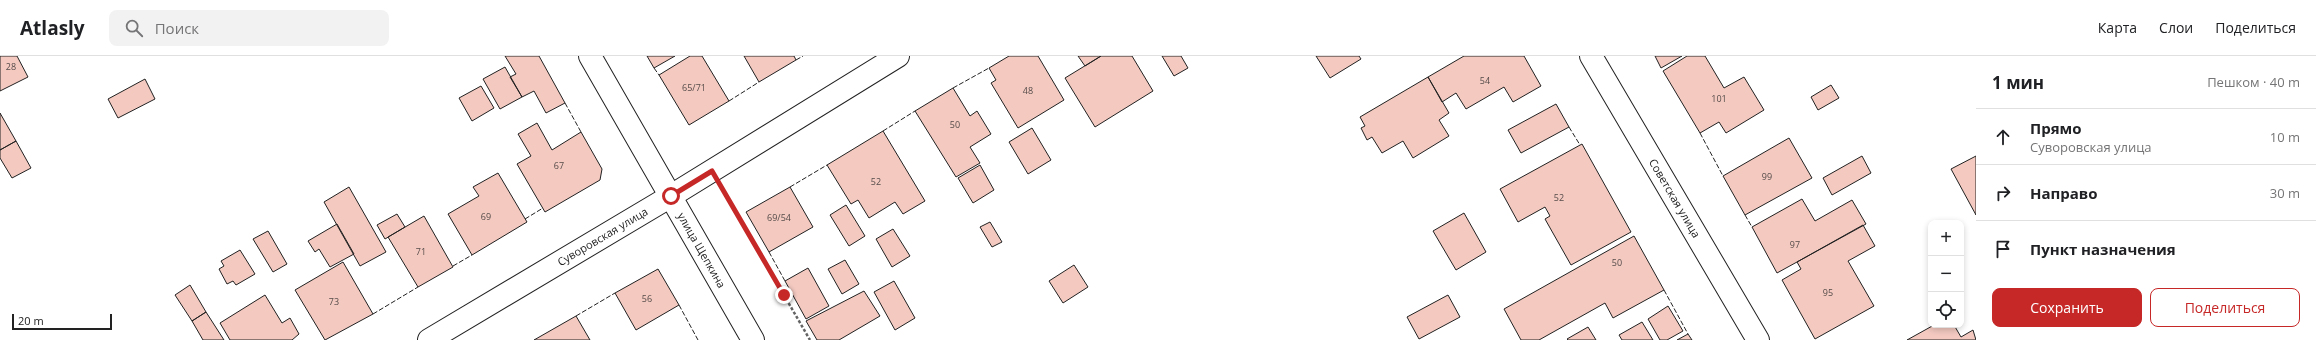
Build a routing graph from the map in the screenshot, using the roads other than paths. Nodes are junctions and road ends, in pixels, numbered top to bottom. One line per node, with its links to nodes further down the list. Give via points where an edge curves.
1 (590, 56): 4 (street, улица Щепкина)
2 (898, 56): 4 (street, Суворовская улица)
3 (1591, 56): 7 (street, Советская улица)
4 (671, 196): 5 (street, Суворовская улица); 6 (street, улица Щепкина)
5 (429, 340)
6 (753, 340)
7 (1758, 340)

